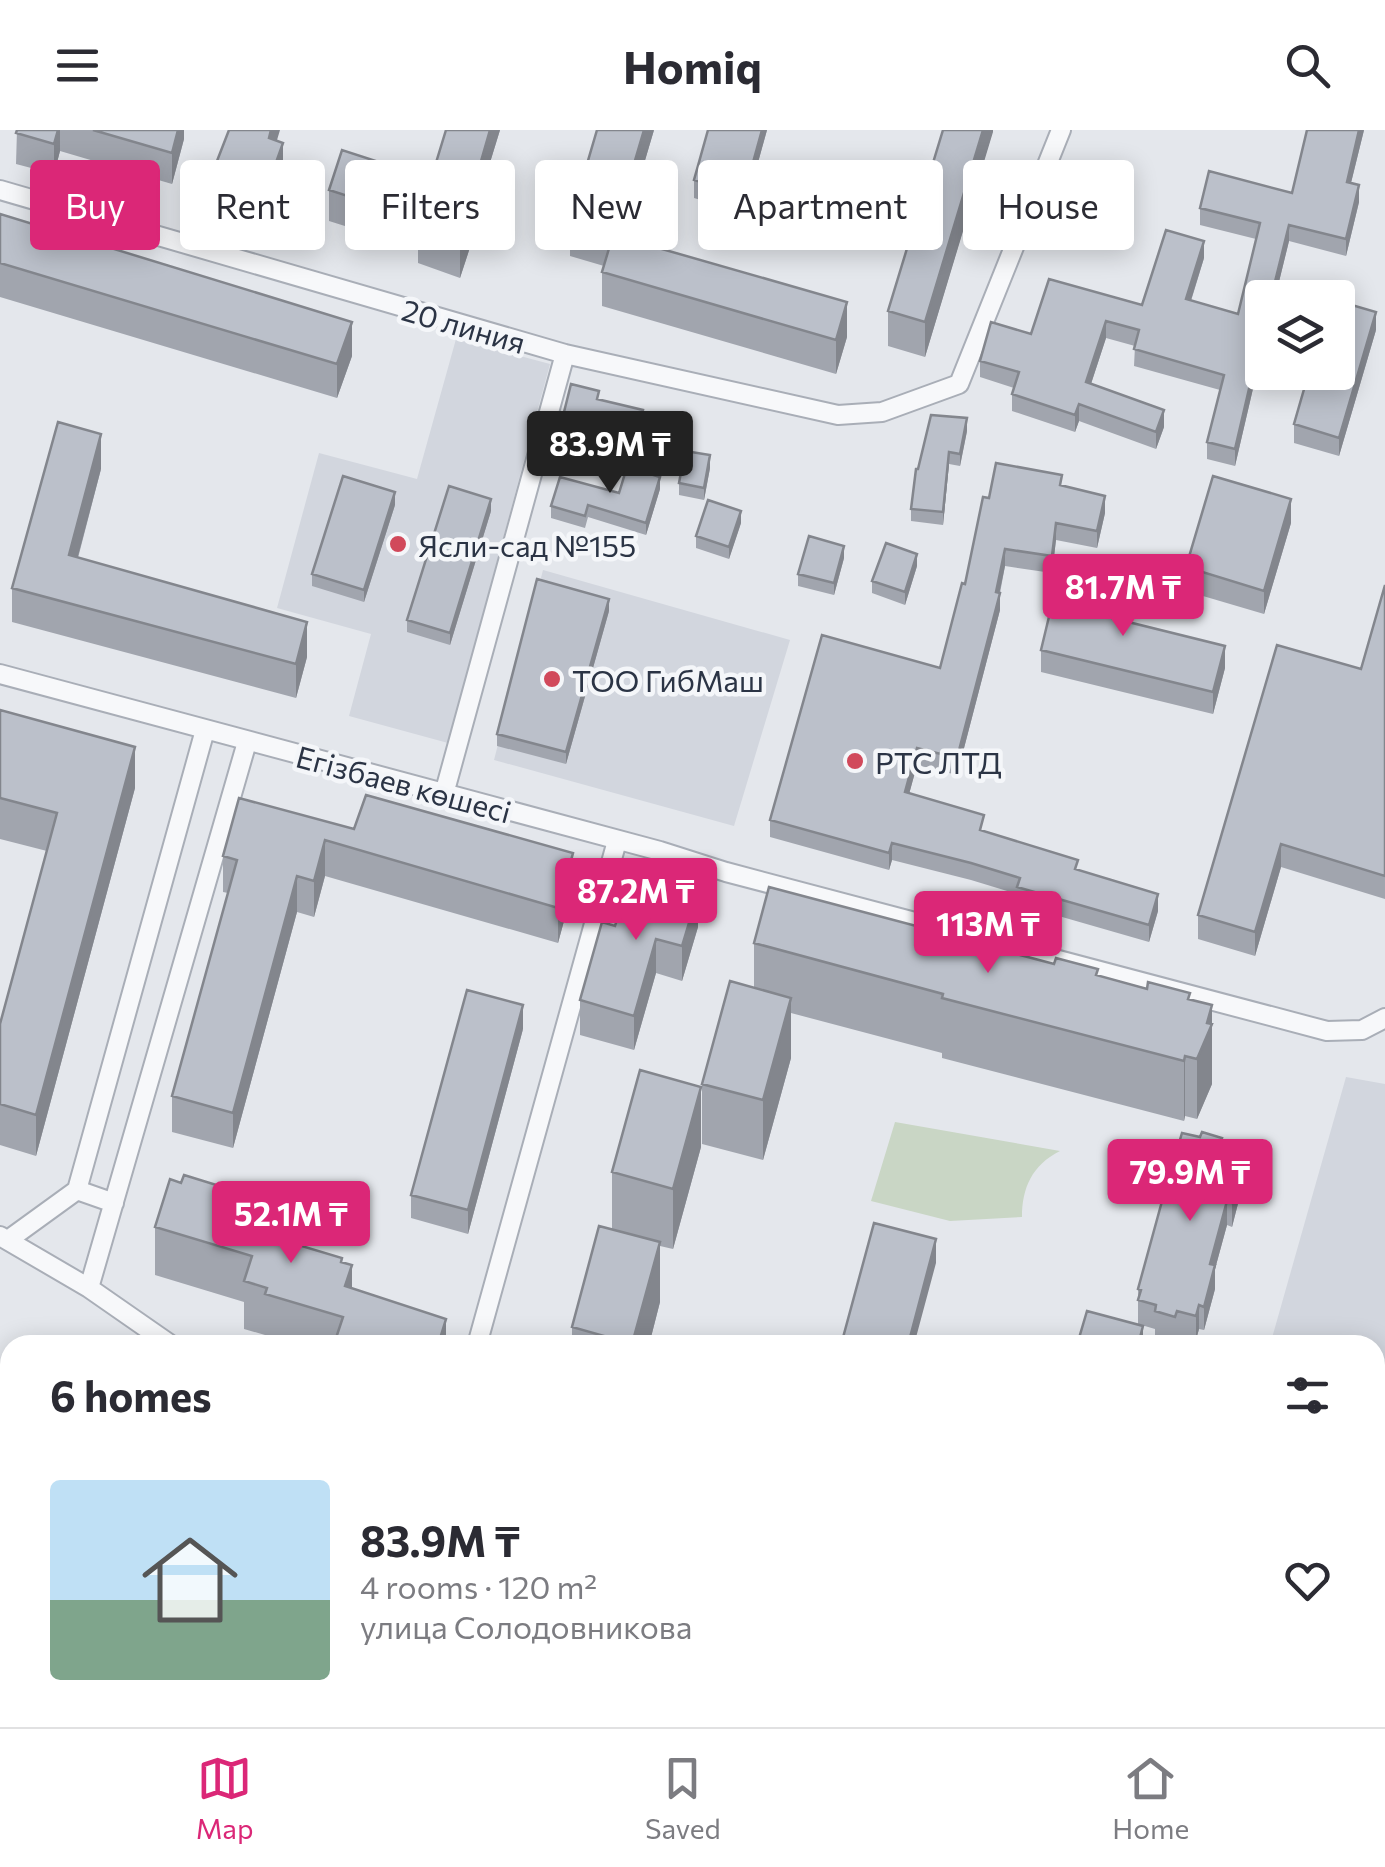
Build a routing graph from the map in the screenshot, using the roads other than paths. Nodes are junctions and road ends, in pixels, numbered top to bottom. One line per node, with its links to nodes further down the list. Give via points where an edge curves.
1 (1061, 130): 3 (street, 20 линия, via 959,384 934,396 882,412 838,415)
2 (0, 190): 3 (street, 20 линия)
3 (565, 354): 7 (street)
4 (0, 674): 5 (street, Егізбаев көшесі)
5 (205, 730): 6 (street, Егізбаев көшесі); 10 (street)
6 (247, 742): 7 (street, Егізбаев көшесі); 11 (street)
7 (444, 794): 8 (street, Егізбаев көшесі)
8 (618, 842): 9 (street, Егізбаев көшесі, via 1327,1032 1362,1030); 15 (street)
9 (1385, 1018)
10 (77, 1190): 11 (street); 12 (street)
11 (114, 1203): 13 (street)
12 (4, 1238): 13 (street)
13 (89, 1288): 14 (street)
14 (157, 1335)
15 (480, 1335)

